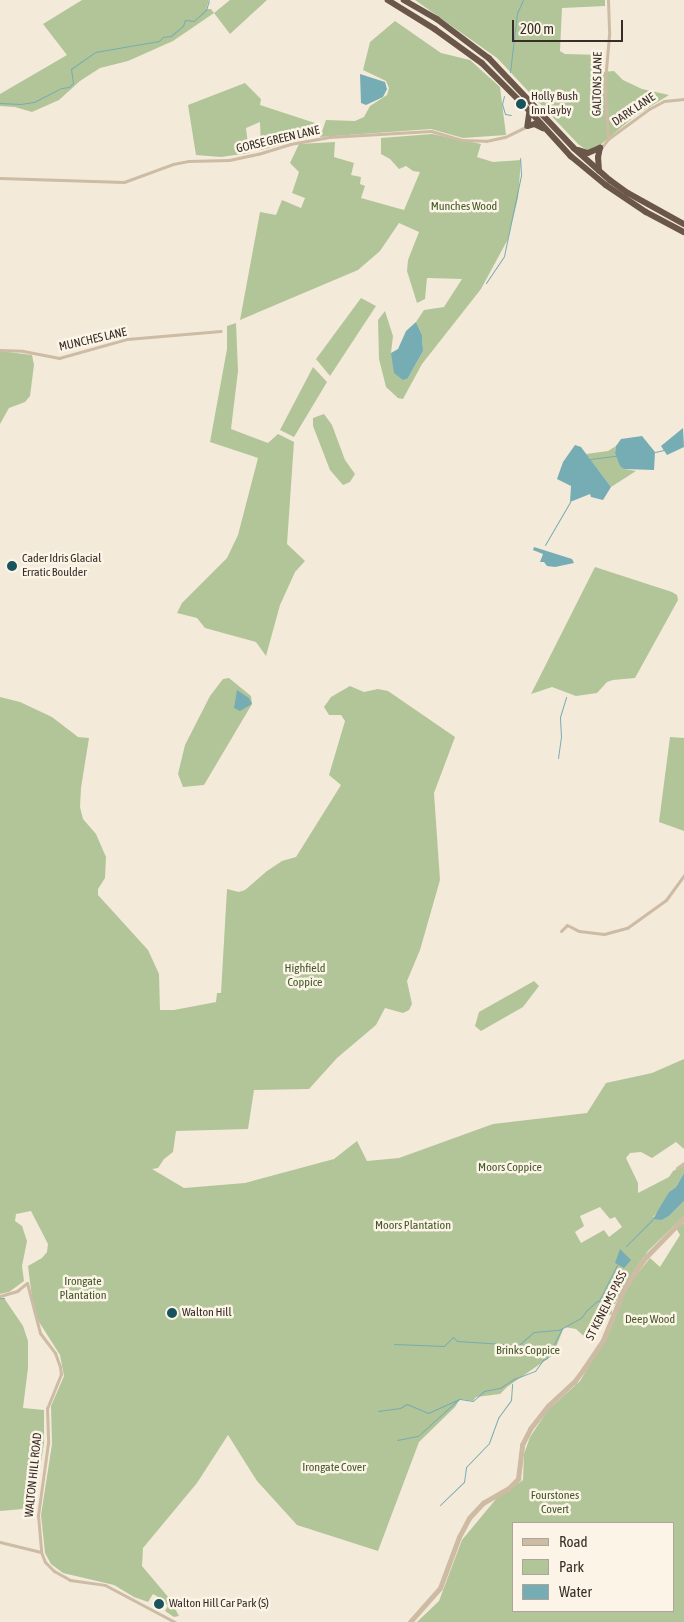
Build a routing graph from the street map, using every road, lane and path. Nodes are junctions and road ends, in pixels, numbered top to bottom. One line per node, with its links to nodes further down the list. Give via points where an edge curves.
1 (388, 0): 5 (highway, via 469,53)
2 (404, 0): 9 (highway, via 437,19 489,58)
3 (608, 0): 8 (street, GALTONS LANE, via 605,82)
4 (684, 99): 8 (street, DARK LANE, via 656,105)
5 (530, 111): 6 (highway); 7 (highway)
6 (528, 126): 7 (highway, via 538,125); 12 (street, GORSE GREEN LANE, via 505,137 486,141 462,140 431,131 329,137 229,160 188,161 124,182)
7 (549, 132): 14 (highway, via 578,163 606,185)
8 (608, 139): 10 (street, DARK LANE)
9 (574, 148): 10 (highway, via 588,153); 11 (highway)
10 (600, 148): 11 (highway)
11 (600, 172): 13 (highway, via 628,193)
12 (0, 178)
13 (684, 224)
14 (684, 232)
15 (221, 331): 16 (street, MUNCHES LANE, via 127,339 58,358)
16 (0, 350)
17 (684, 875): 18 (street, via 666,900 627,928 604,934 579,931 567,925)
18 (561, 930)
19 (684, 1164): 20 (street)
20 (677, 1168)
21 (684, 1218): 26 (street, ST KENELMS PASS, via 635,1272 603,1340 583,1370 530,1429 522,1445 518,1479 483,1503 469,1518 440,1588)
22 (0, 1296): 24 (street, WALTON HILL ROAD, via 27,1284 40,1333 60,1366 61,1374 47,1408 48,1443 38,1515)
23 (0, 1542): 24 (street)
24 (40, 1552): 25 (street, via 49,1567 63,1577 105,1585)
25 (175, 1622)
26 (410, 1622)

